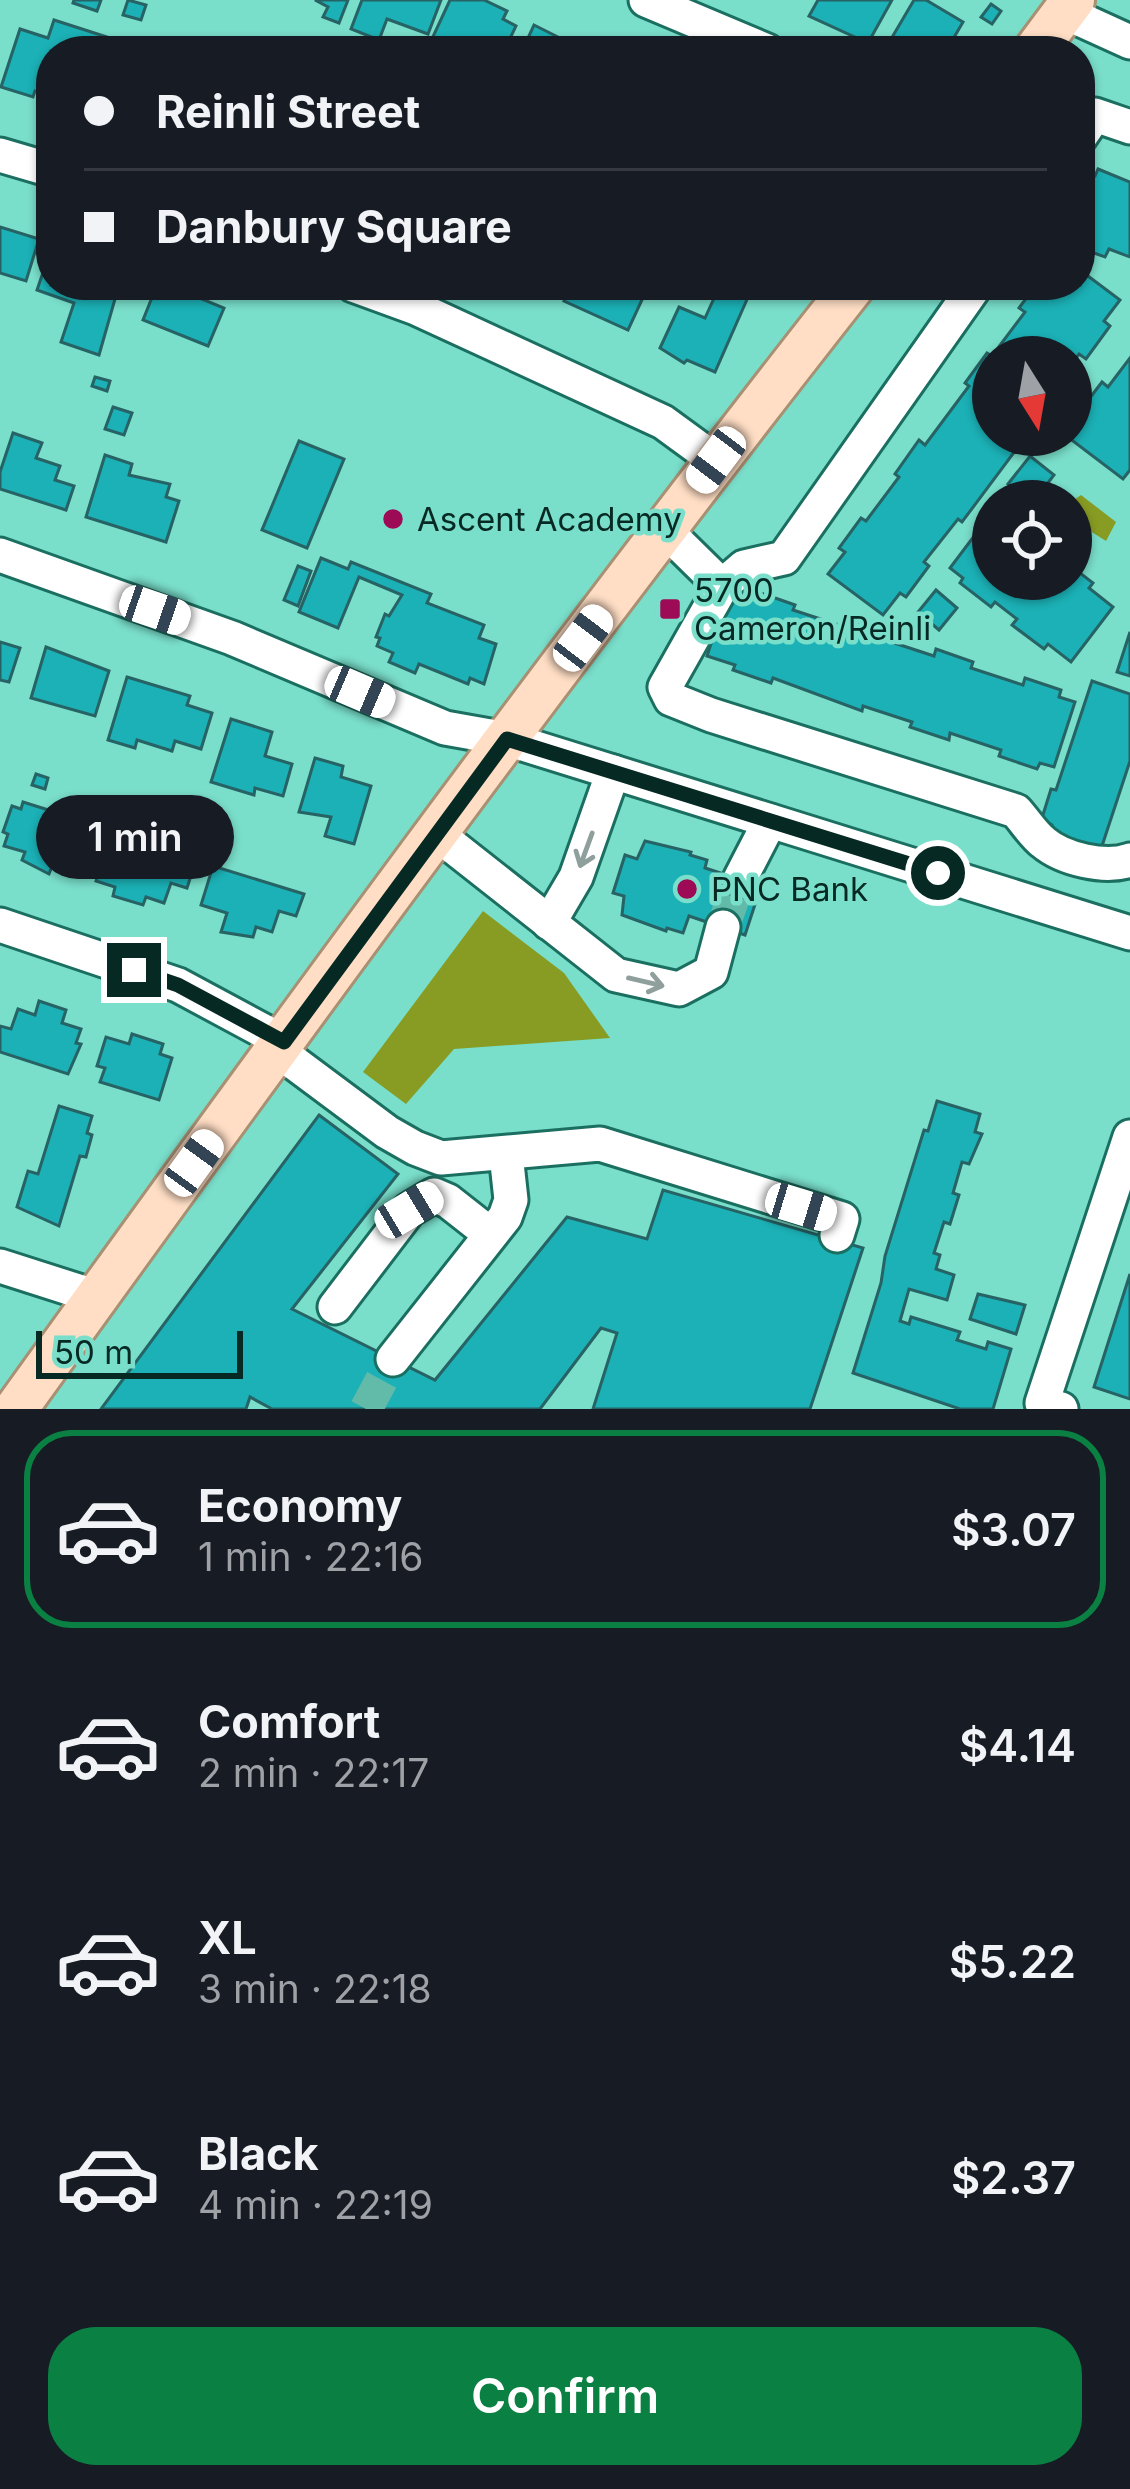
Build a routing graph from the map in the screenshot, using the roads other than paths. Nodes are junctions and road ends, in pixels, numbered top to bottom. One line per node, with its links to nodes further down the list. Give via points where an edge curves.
1 (646, 0): 3 (street)
2 (1069, 6): 4 (main road); 5 (street)
3 (731, 36)
4 (1046, 36)
5 (1130, 42)
6 (1095, 121): 7 (street)
7 (1130, 128)
8 (0, 155): 9 (street)
9 (36, 166)
10 (394, 300): 13 (street, via 663,422)
11 (842, 300): 13 (main road)
12 (965, 300): 16 (street, via 784,558 744,567)
13 (716, 460): 14 (main road)
14 (664, 529): 16 (street); 17 (main road)
15 (0, 555): 17 (street, via 232,638 446,728)
16 (722, 586): 21 (street, via 665,687 671,699 1016,812 1044,844 1080,860)
17 (507, 739): 18 (street); 20 (main road)
18 (614, 772): 19 (street); 23 (street, one-way to 23, via 576,877)
19 (770, 821): 22 (street); 26 (street)
20 (437, 834): 23 (street); 27 (main road)
21 (1130, 860)
22 (740, 879)
23 (549, 922): 25 (street, one-way to 25, via 616,975 679,989 711,972)
24 (0, 925): 27 (street, via 178,985)
25 (723, 928)
26 (1130, 933)
27 (281, 1046): 29 (street, via 415,1148 441,1158); 33 (main road)
28 (1130, 1137): 37 (street, via 1042,1403)
29 (506, 1154): 30 (street, via 511,1200); 31 (street, via 600,1144 758,1202 842,1219)
30 (490, 1234): 34 (street, via 434,1195 409,1210); 35 (street)
31 (837, 1235)
32 (0, 1266): 33 (street)
33 (97, 1297): 36 (main road)
34 (335, 1307)
35 (393, 1359)
36 (16, 1409)
37 (1061, 1409)

